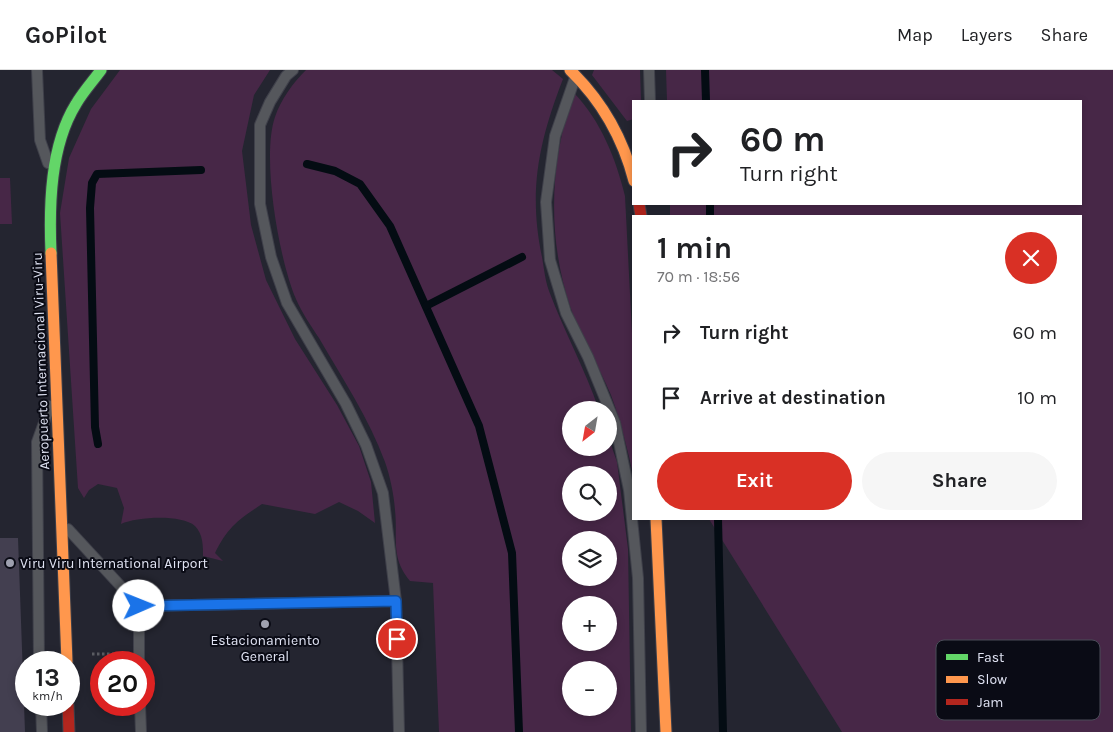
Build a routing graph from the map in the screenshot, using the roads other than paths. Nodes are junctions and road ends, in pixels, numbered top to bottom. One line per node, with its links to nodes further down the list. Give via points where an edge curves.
1 (37, 70): 8 (lane, via 40,140)
2 (101, 70): 8 (main road, Aeropuerto Internacional Viru-Viru, via 75,105 58,147)
3 (293, 70): 14 (lane, via 270,102 260,126 260,204 271,257 287,302 346,404 366,445 380,485)
4 (649, 70): 6 (lane)
5 (575, 72): 7 (main road, via 615,127); 10 (lane, via 555,136 546,202 550,260 566,313 615,423)
6 (650, 100)
7 (632, 172)
8 (54, 182): 9 (main road, Aeropuerto Internacional Viru-Viru, via 50,220)
9 (58, 389): 13 (main road, Aeropuerto Internacional Viru-Viru); 16 (lane, via 43,420 37,442)
10 (632, 512)
11 (633, 520): 26 (lane, via 638,578)
12 (656, 520): 27 (main road)
13 (62, 523): 15 (lane); 17 (main road, Aeropuerto Internacional Viru-Viru)
14 (396, 601): 15 (lane); 25 (lane)
15 (139, 606): 18 (lane)
16 (39, 651)
17 (67, 651)
18 (139, 651)
19 (41, 716): 22 (lane)
20 (68, 716): 23 (main road)
21 (140, 716): 24 (lane)
22 (42, 732)
23 (69, 732)
24 (141, 732)
25 (398, 732)
26 (641, 732)
27 (666, 732)

